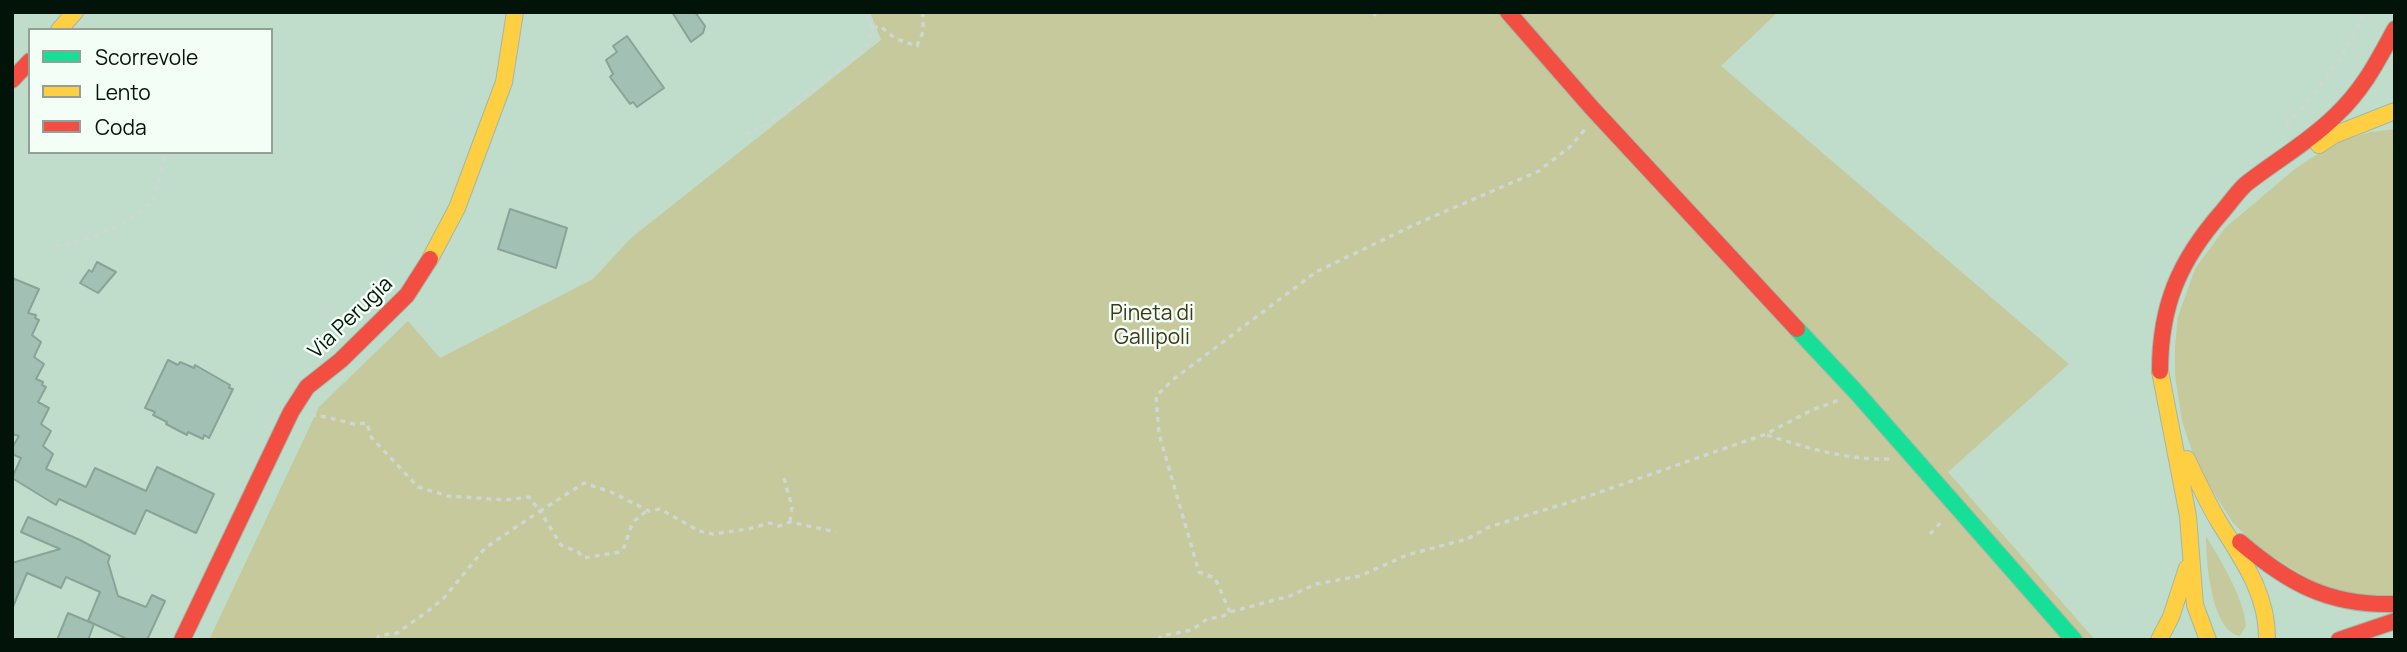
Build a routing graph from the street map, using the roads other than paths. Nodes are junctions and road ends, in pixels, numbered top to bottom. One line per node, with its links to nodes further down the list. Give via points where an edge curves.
1 (75, 12): 4 (main road)
2 (515, 12): 15 (main road, Via Perugia, via 504,82 457,208 434,252 407,295 307,387)
3 (1508, 12): 16 (main road, via 1857,393)
4 (61, 28)
5 (2395, 29): 9 (main road, via 2364,85 2334,118 2244,186)
6 (28, 63): 7 (main road)
7 (12, 80)
8 (2395, 111): 9 (main road, via 2334,135)
9 (2227, 206): 10 (main road, via 2185,260 2164,323 2160,373)
10 (2173, 429): 11 (main road); 12 (main road)
11 (2210, 507): 13 (main road, via 2237,540 2295,585 2336,601); 19 (main road, via 2253,578 2266,616)
12 (2190, 556): 17 (main road); 18 (main road, via 2195,605)
13 (2395, 604)
14 (2395, 621): 20 (main road)
15 (181, 640)
16 (2074, 640)
17 (2159, 640)
18 (2208, 640)
19 (2267, 640)
20 (2339, 640)

